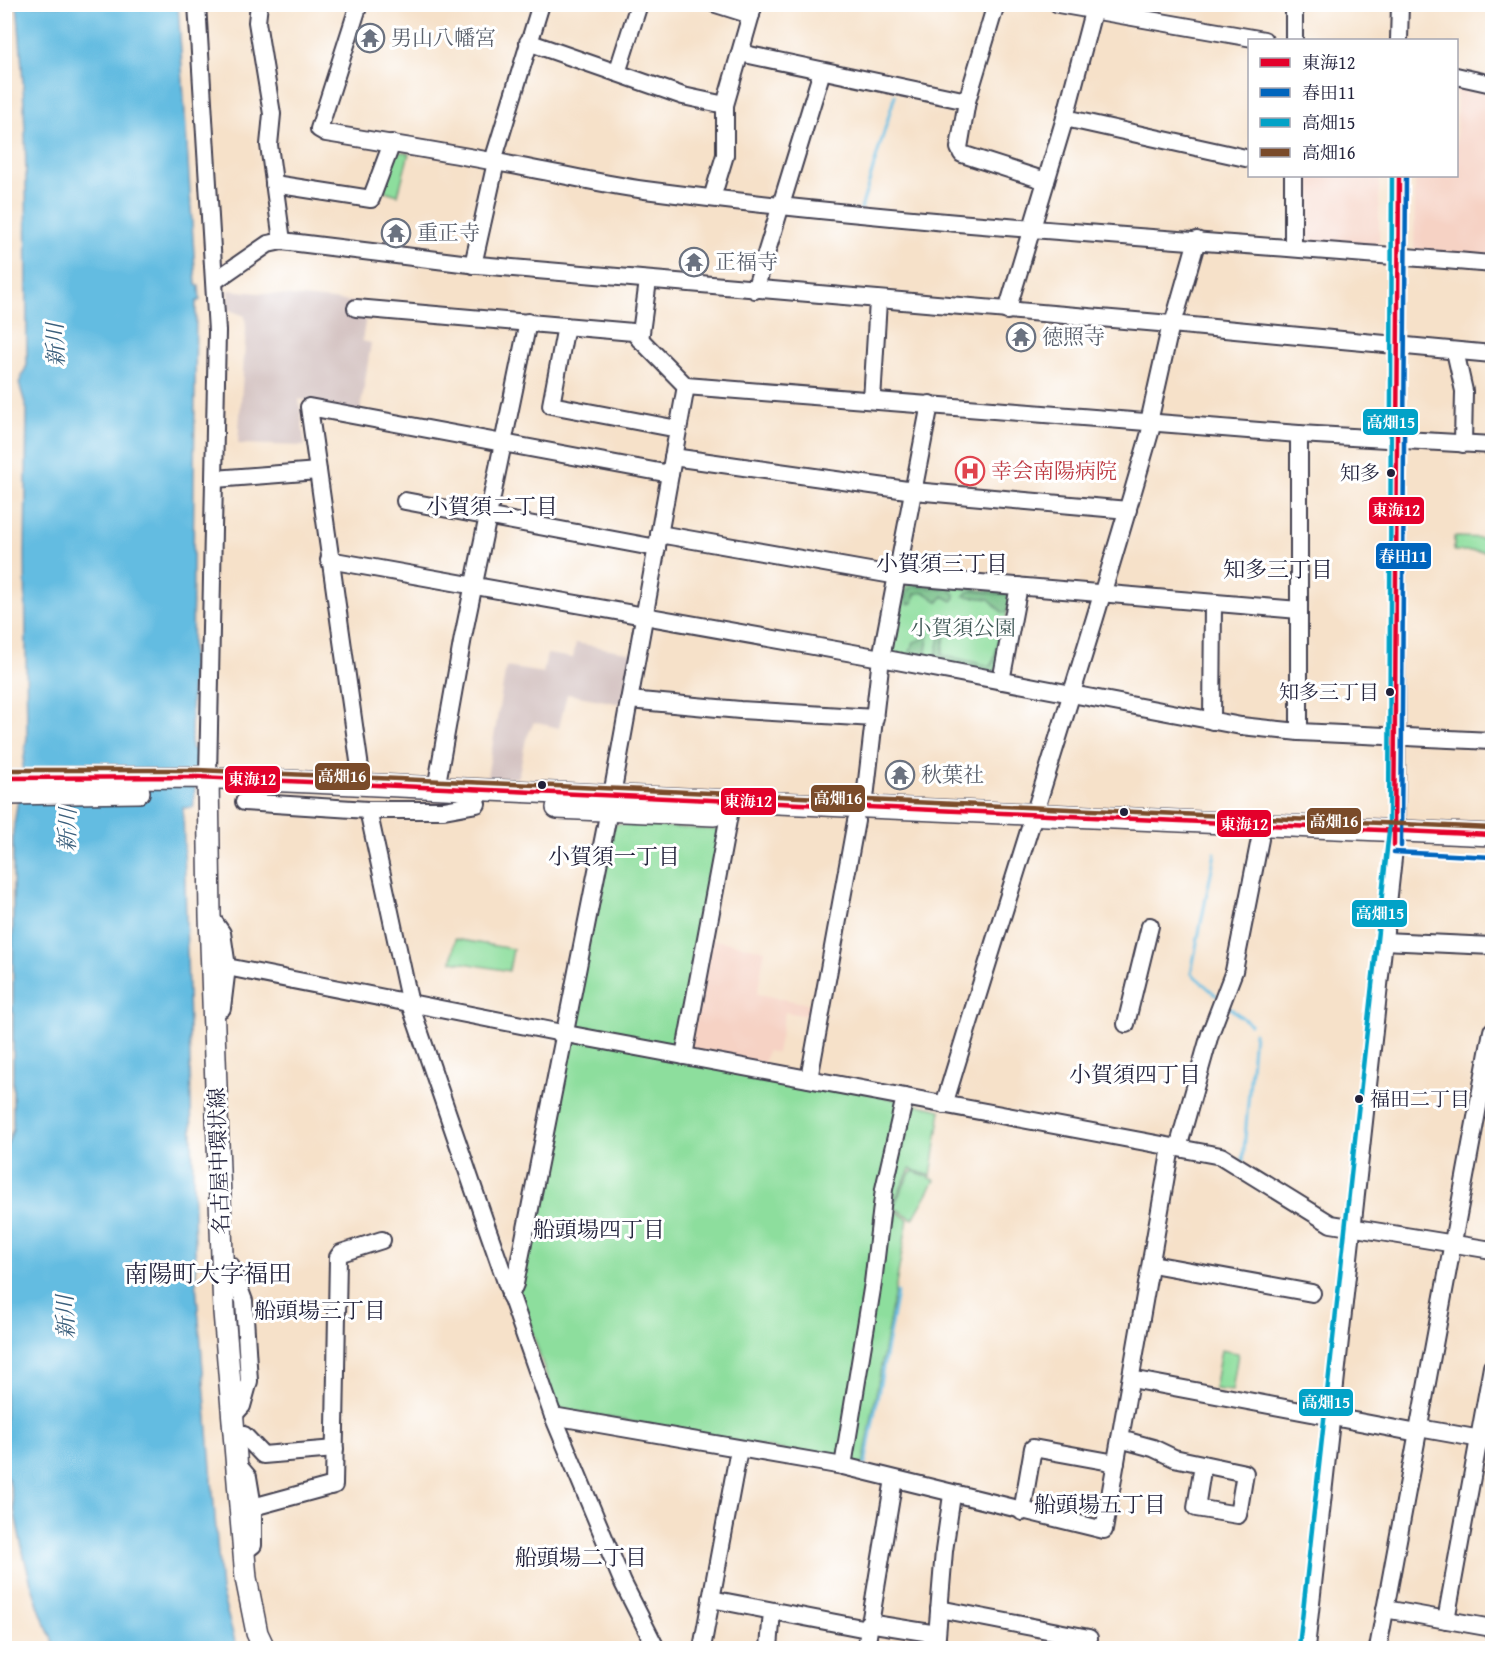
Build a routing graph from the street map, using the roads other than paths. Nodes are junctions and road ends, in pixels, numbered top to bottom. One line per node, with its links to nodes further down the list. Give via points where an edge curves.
1 (197, 4): 41 (street)
2 (259, 4): 31 (street, via 258,22 272,114 269,145)
3 (359, 4): 25 (street, via 319,129)
4 (541, 4): 16 (street)
5 (639, 4): 19 (street)
6 (716, 4): 12 (street)
7 (996, 4): 22 (street)
8 (1058, 4): 11 (street)
9 (1294, 4): 14 (street)
10 (1400, 4): 15 (street)
11 (1094, 7): 13 (street); 24 (street)
12 (752, 10): 17 (street)
13 (1259, 39)
14 (1294, 39)
15 (1400, 39)
16 (528, 42): 19 (street); 27 (street)
17 (740, 53): 18 (street); 23 (street)
18 (822, 71): 22 (street); 33 (street)
19 (617, 73): 23 (street, via 683,96)
20 (1458, 76): 21 (street)
21 (1492, 84)
22 (967, 101): 30 (street, via 958,148 962,154)
23 (725, 105): 32 (street, via 725,155)
24 (1065, 118): 26 (street); 30 (street)
25 (392, 143): 27 (street); 31 (street, via 371,199)
26 (1248, 159)
27 (494, 161): 32 (street, via 641,190); 40 (street)
28 (1293, 177): 37 (street)
29 (1399, 177): 38 (street)
30 (1046, 181): 34 (street)
31 (274, 184): 36 (street)
32 (712, 198): 33 (street)
33 (780, 207): 34 (street); 43 (street)
34 (1031, 228): 35 (street, via 1125,238); 46 (street)
35 (1197, 240): 37 (street); 48 (street)
36 (282, 241): 40 (street); 41 (street, via 268,244)
37 (1293, 248): 38 (street)
38 (1399, 256): 39 (street); 51 (street)
39 (1492, 264)
40 (473, 265): 42 (street)
41 (216, 280): 67 (street)
42 (648, 281): 43 (street); 50 (street)
43 (755, 290): 44 (street)
44 (878, 301): 46 (street); 55 (street)
45 (356, 308): 47 (street)
46 (1007, 311): 48 (street)
47 (528, 322): 49 (street); 61 (street)
48 (1172, 324): 51 (street); 57 (street)
49 (566, 326): 50 (street, via 633,332); 58 (street, via 551,405)
50 (640, 340): 54 (street)
51 (1397, 346): 52 (street); 60 (street)
52 (1455, 351): 53 (street); 62 (street, via 1464,391)
53 (1492, 354)
54 (686, 386): 55 (street); 58 (street)
55 (872, 400): 56 (street)
56 (930, 404): 57 (street); 68 (street)
57 (1151, 422): 59 (street); 70 (street)
58 (678, 429): 64 (street)
59 (1299, 434): 60 (street); 79 (street)
60 (1397, 441): 62 (street); 88 (street)
61 (504, 442): 65 (street, via 309,407); 66 (street); 71 (street)
62 (1463, 444): 63 (street)
63 (1492, 445)
64 (673, 457): 66 (street); 68 (street)
65 (318, 471): 67 (street); 73 (street)
66 (670, 474): 72 (street)
67 (215, 479): 93 (street)
68 (914, 491): 70 (street); 74 (street)
69 (405, 501): 71 (street)
70 (1128, 510): 77 (street)
71 (488, 516): 72 (street); 75 (street)
72 (658, 541): 74 (street); 80 (street)
73 (329, 560): 75 (street); 91 (street)
74 (898, 576): 76 (street); 81 (street)
75 (473, 586): 80 (street); 94 (street)
76 (1019, 586): 77 (street); 82 (street)
77 (1104, 594): 78 (street); 83 (street)
78 (1213, 603): 79 (street); 86 (street)
79 (1299, 610): 87 (street)
80 (644, 616): 81 (street); 84 (street)
81 (881, 658): 82 (street); 85 (street)
82 (1001, 681): 83 (street)
83 (1072, 694): 86 (street); 102 (street)
84 (629, 700): 85 (street); 97 (street)
85 (875, 718): 100 (street)
86 (1212, 721): 87 (street)
87 (1299, 732): 88 (street)
88 (1396, 736): 89 (street); 104 (street)
89 (1492, 741)
90 (244, 774): 91 (street)
91 (361, 775): 94 (street, via 408,778)
92 (4, 778): 93 (main road)
93 (203, 784): 94 (main road); 95 (main road); 98 (main road); 107 (main road, 名古屋中環状線)
94 (436, 789): 97 (main road)
95 (4, 794)
96 (244, 801): 99 (street)
97 (610, 802): 98 (main road); 100 (main road); 101 (main road); 116 (street)
98 (477, 804): 99 (street, via 444,810)
99 (368, 810): 112 (street)
100 (860, 814): 101 (main road); 102 (main road); 118 (street)
101 (729, 815): 117 (street)
102 (1031, 822): 104 (main road); 105 (main road); 120 (street)
103 (1492, 835): 104 (main road)
104 (1395, 838): 105 (main road); 106 (main road); 109 (street)
105 (1260, 839): 122 (street, via 1234,971)
106 (1492, 850)
107 (210, 916): 111 (street, via 222,933); 113 (main road, 名古屋中環状線)
108 (1150, 926): 114 (street)
109 (1383, 941): 110 (street); 123 (street)
110 (1492, 946)
111 (227, 967): 112 (street); 113 (street, via 225,1001)
112 (410, 1004): 116 (street); 129 (street)
113 (213, 1013): 134 (main road, 名古屋中環状線)
114 (1126, 1024)
115 (1492, 1031): 121 (street)
116 (564, 1034): 117 (street); 129 (street)
117 (684, 1056): 118 (street)
118 (809, 1079): 119 (street)
119 (905, 1097): 120 (street); 143 (street, via 884,1189)
120 (944, 1104): 122 (street)
121 (1485, 1111): 125 (street)
122 (1174, 1148): 123 (street, via 1221,1156 1331,1224); 127 (street)
123 (1353, 1227): 125 (street); 133 (street)
124 (382, 1240): 138 (street, via 338,1257)
125 (1454, 1243): 126 (street); 135 (street)
126 (1492, 1250)
127 (1152, 1264): 128 (street); 131 (street)
128 (1312, 1293)
129 (510, 1296): 132 (street)
130 (1492, 1367): 137 (street)
131 (1131, 1379): 133 (street); 136 (street)
132 (554, 1416): 139 (street); 159 (street, via 623,1582)
133 (1331, 1418): 135 (street); 163 (street)
134 (233, 1425): 138 (street, via 263,1455); 141 (main road, 名古屋中環状線)
135 (1419, 1430): 137 (street); 151 (street)
136 (1120, 1439): 140 (street); 142 (street)
137 (1486, 1440): 153 (street)
138 (335, 1449): 146 (street, via 334,1485)
139 (739, 1449): 143 (street); 149 (street)
140 (1116, 1463): 147 (street, via 1033,1448); 147 (street, via 1104,1530)
141 (237, 1464): 146 (street, via 248,1477); 148 (main road, 名古屋中環状線)
142 (1203, 1464)
143 (843, 1466): 144 (street)
144 (894, 1479): 145 (street); 154 (street)
145 (952, 1495): 147 (street); 150 (street)
146 (253, 1507): 148 (street, via 253,1545)
147 (1022, 1512)
148 (244, 1552): 158 (main road, 名古屋中環状線, via 250,1607)
149 (711, 1599): 152 (street); 160 (street)
150 (939, 1609): 156 (street); 157 (street)
151 (1385, 1609): 153 (street); 164 (street)
152 (772, 1611): 154 (street); 161 (street)
153 (1446, 1620): 155 (street)
154 (868, 1626): 157 (street); 162 (street)
155 (1492, 1628)
156 (1089, 1638)
157 (936, 1641)
158 (264, 1648)
159 (656, 1648)
160 (702, 1648)
161 (769, 1648)
162 (866, 1648)
163 (1306, 1648)
164 (1377, 1648)

